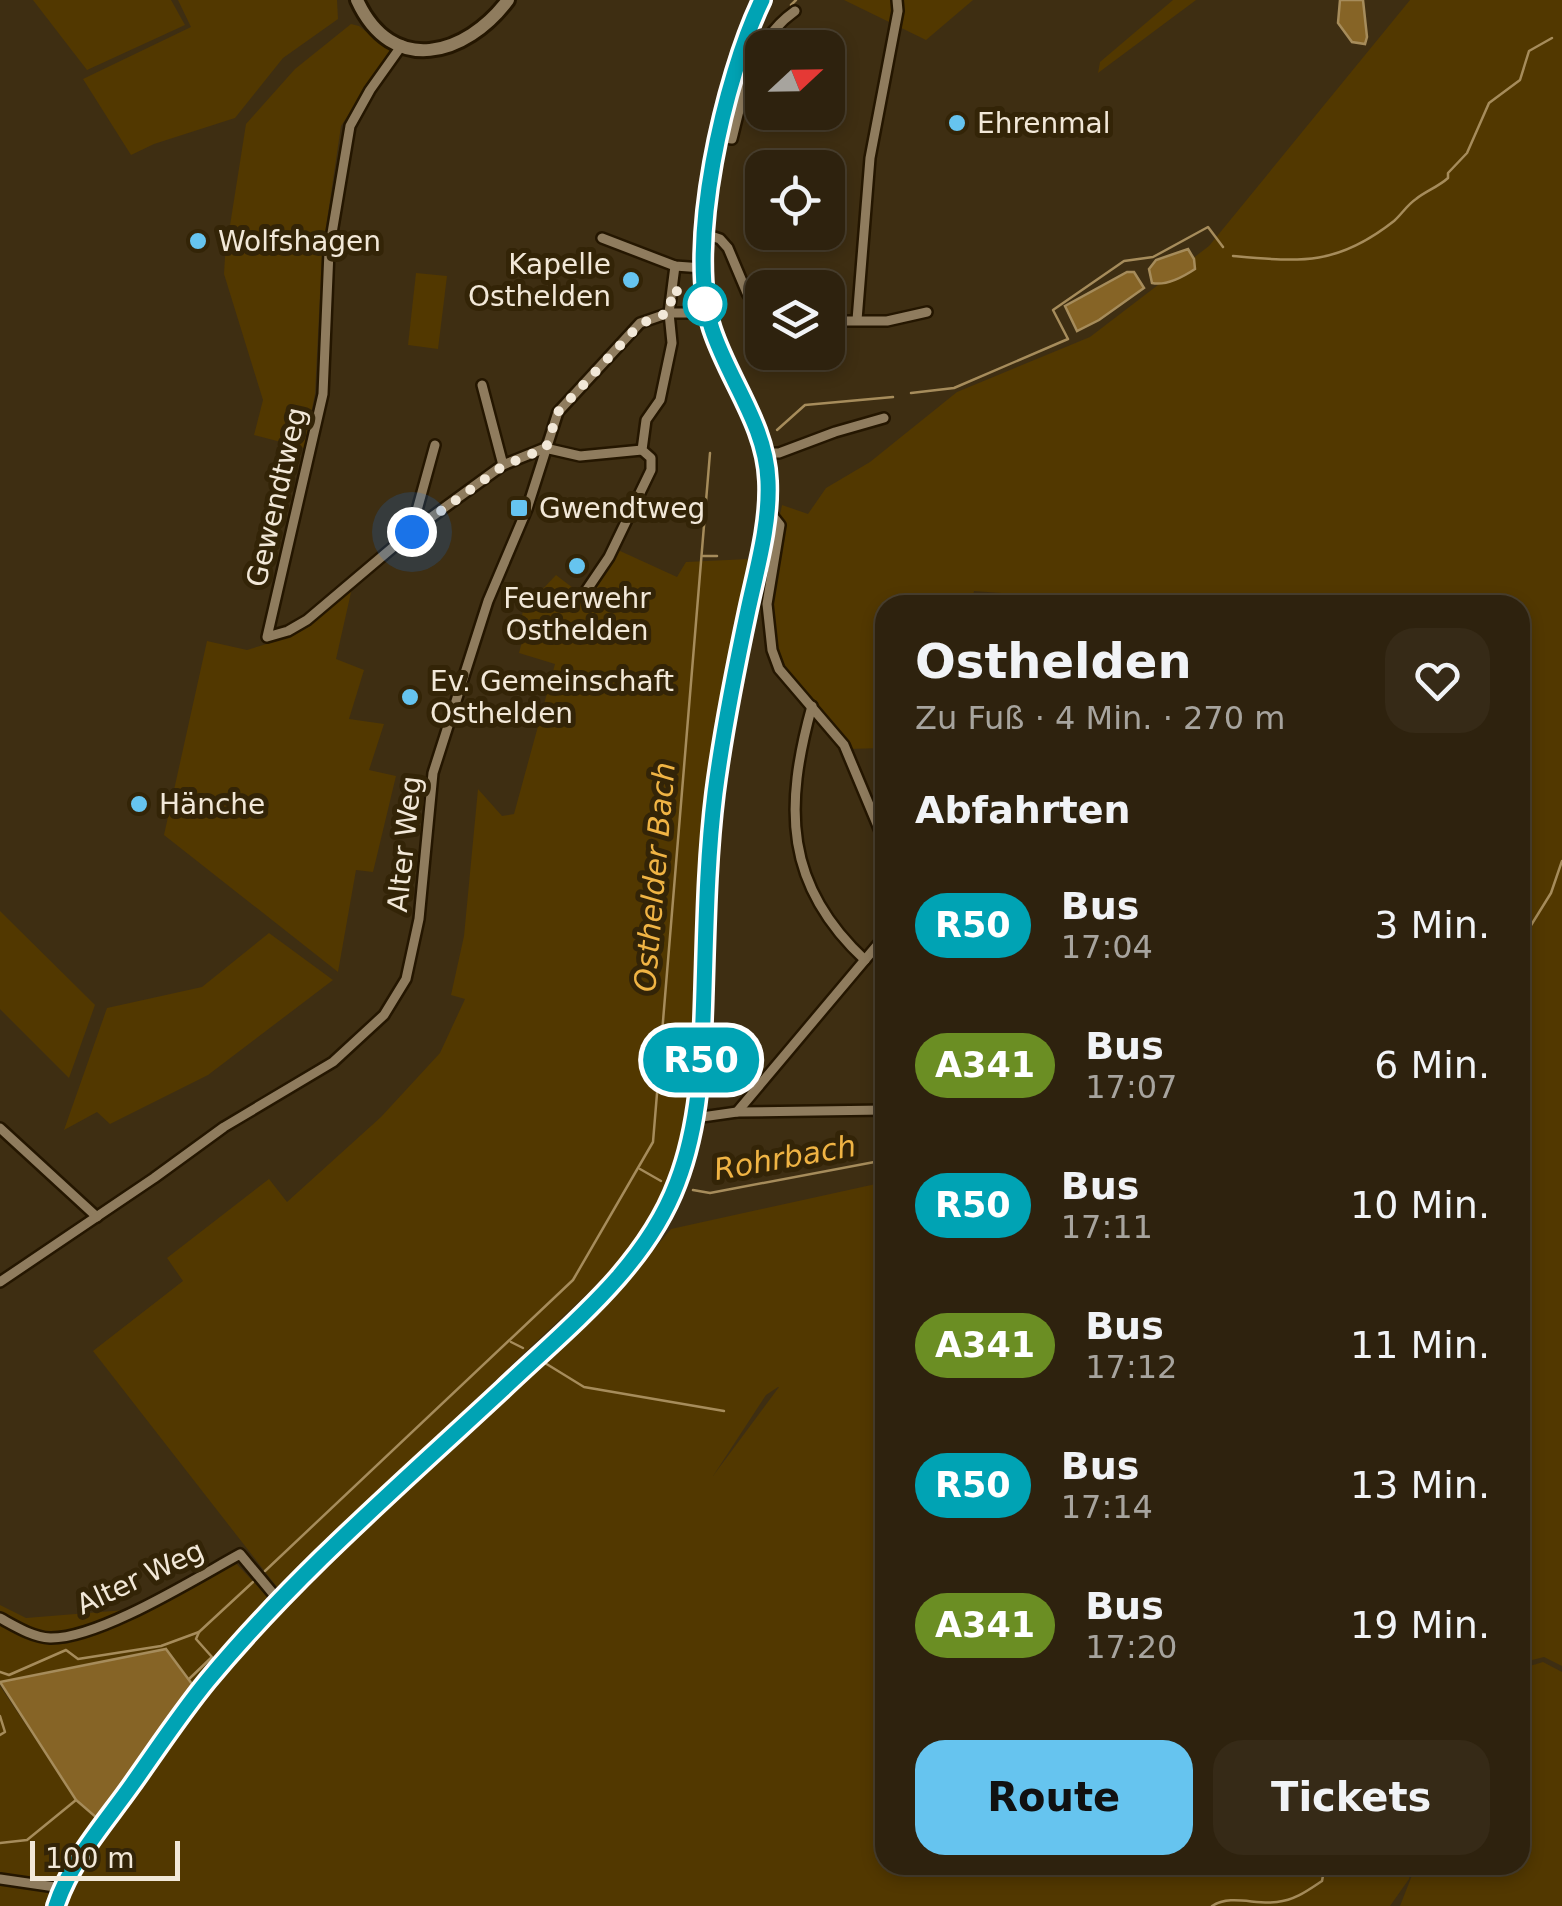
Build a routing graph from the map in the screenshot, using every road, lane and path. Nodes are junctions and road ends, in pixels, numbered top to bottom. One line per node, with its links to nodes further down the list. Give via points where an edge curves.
1 (357, 0): 6 (main road, via 376,28)
2 (508, 0): 6 (main road, via 464,42 434,50)
3 (762, 0): 7 (main road)
4 (897, 0): 17 (street, via 870,158)
5 (795, 11): 7 (street, via 779,22 750,67 732,139)
6 (402, 45): 26 (street, Gewendtweg, via 350,126 328,251 323,394 267,637 308,620)
7 (717, 138): 8 (main road)
8 (704, 234): 11 (main road); 12 (street, via 728,248)
9 (602, 238): 10 (street)
10 (675, 266): 11 (street); 13 (street)
11 (703, 268): 14 (main road)
12 (745, 290)
13 (670, 312): 14 (street); 21 (street, Alter Weg, via 640,324 558,412); 22 (street, via 672,344)
14 (706, 312): 23 (main road)
15 (927, 312): 17 (street)
16 (845, 320): 17 (street)
17 (857, 320)
18 (482, 385): 24 (street)
19 (884, 418): 23 (street)
20 (435, 444): 26 (street)
21 (546, 448): 22 (street, via 580,456); 24 (street, Gewendtweg); 36 (street, Alter Weg, via 433,774 420,919 398,996 333,1062 224,1127)
22 (642, 450): 27 (street, via 651,470)
23 (765, 453): 25 (main road)
24 (503, 466): 26 (street, Gewendtweg)
25 (768, 509): 28 (street, via 780,525 767,604 772,650 779,670); 34 (main road, via 715,797)
26 (412, 532)
27 (586, 591)
28 (812, 706): 29 (street, via 844,746); 31 (street, via 796,809 803,874 822,913)
29 (875, 819)
30 (875, 948): 31 (street)
31 (865, 960): 33 (street)
32 (875, 1110): 33 (street)
33 (737, 1112): 34 (street)
34 (695, 1118): 38 (main road, via 678,1181 641,1251)
35 (0, 1128): 36 (street)
36 (97, 1216): 37 (street, Alter Weg)
37 (0, 1282)
38 (280, 1602): 39 (street, Alter Weg, via 240,1554 84,1630 50,1638); 41 (main road, via 204,1685)
39 (0, 1618)
40 (0, 1880): 41 (street)
41 (62, 1888): 42 (main road)
42 (56, 1906)

